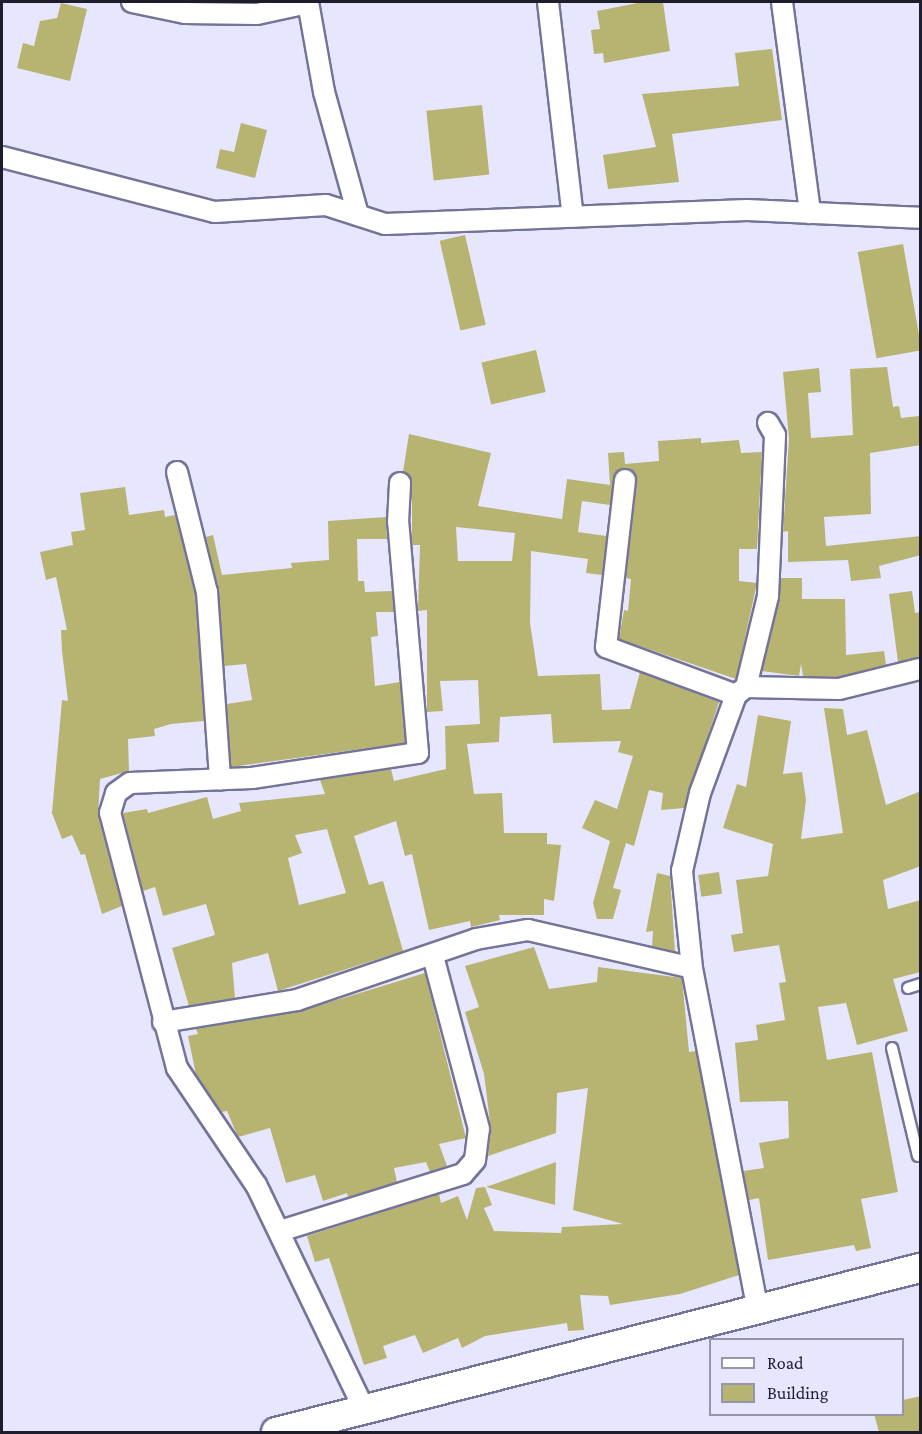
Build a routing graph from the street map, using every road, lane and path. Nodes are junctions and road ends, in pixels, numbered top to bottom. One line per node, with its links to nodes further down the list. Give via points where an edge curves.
1 (132, 2): 2 (street, via 185,13 257,14)
2 (308, 2): 7 (street, via 324,92)
3 (548, 2): 8 (street)
4 (782, 2): 6 (street)
5 (2, 157): 7 (street, via 215,212 326,205)
6 (810, 213): 8 (street); 9 (street)
7 (358, 215): 8 (street, via 385,224)
8 (573, 217)
9 (921, 218)
10 (768, 423): 15 (street, via 775,435 768,596)
11 (177, 472): 16 (street, via 207,592)
12 (625, 480): 15 (street, via 606,647)
13 (400, 483): 16 (street, via 398,522 418,753)
14 (921, 669): 15 (street, via 839,689)
15 (741, 691): 18 (street, via 700,793 682,871)
16 (220, 780): 21 (street, via 130,783 111,803)
17 (434, 956): 18 (street, via 476,939 528,930); 21 (street, via 297,1000); 24 (street, via 479,1129 476,1160 463,1174)
18 (692, 968): 26 (street)
19 (921, 984): 20 (lane)
20 (908, 988)
21 (163, 1022): 24 (street, via 177,1068 256,1185)
22 (892, 1048): 23 (lane)
23 (920, 1159)
24 (280, 1231): 27 (street)
25 (921, 1268): 26 (street)
26 (758, 1311): 27 (street)
27 (364, 1409): 28 (street)
28 (286, 1431)

